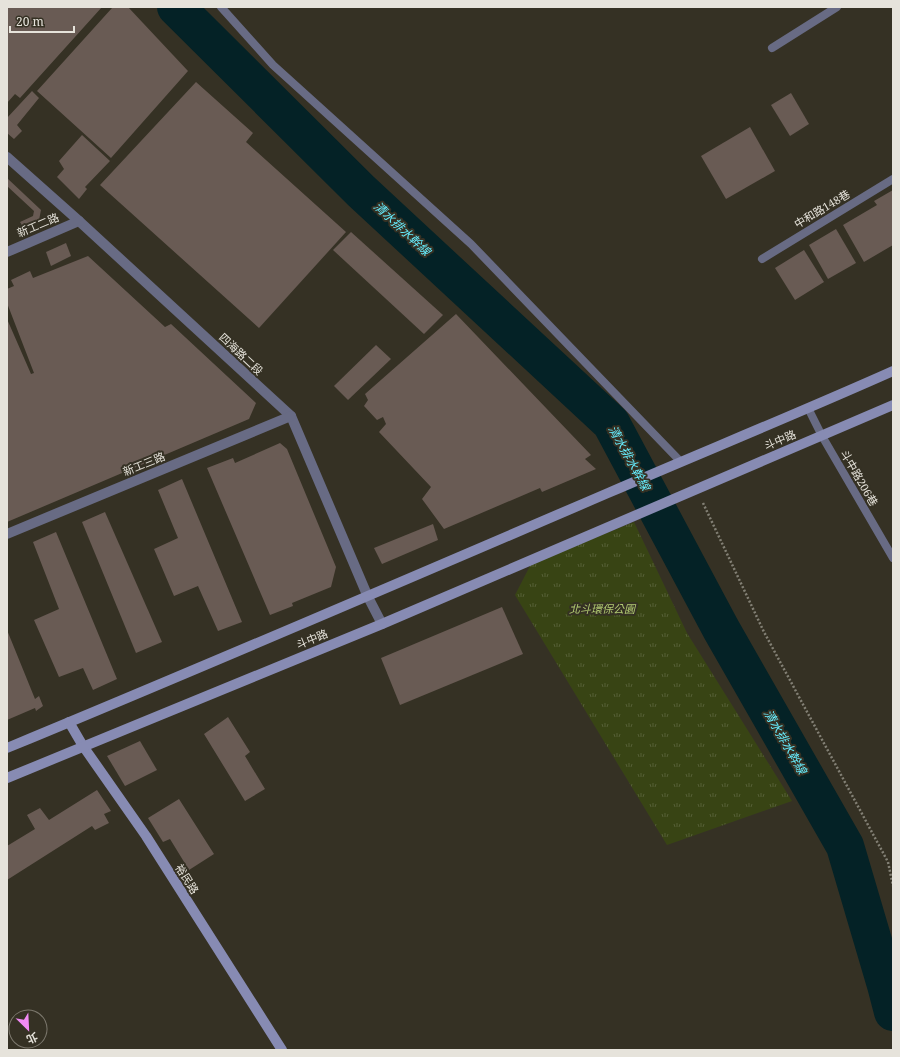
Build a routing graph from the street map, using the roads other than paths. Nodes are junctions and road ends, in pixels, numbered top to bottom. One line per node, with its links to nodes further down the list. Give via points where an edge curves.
1 (221, 7): 14 (lane, via 273,65 471,244)
2 (837, 7): 3 (lane)
3 (772, 48)
4 (7, 157): 6 (street, 四海路二段)
5 (893, 179): 8 (lane, 中和路148巷)
6 (79, 221): 7 (street, 新工二路); 12 (street, 四海路二段)
7 (7, 252)
8 (762, 259)
9 (893, 371): 11 (main road, 斗中路)
10 (893, 405): 13 (main road, 斗中路)
11 (808, 408): 13 (lane, 斗中路206巷); 14 (main road, 斗中路)
12 (291, 416): 15 (street, 新工三路); 17 (street, 四海路二段)
13 (822, 436): 16 (lane, 斗中路206巷); 18 (main road, 斗中路)
14 (680, 462): 17 (main road, 斗中路)
15 (7, 534)
16 (893, 558)
17 (368, 596): 18 (street, 四海路二段); 19 (main road, 斗中路)
18 (382, 624): 20 (main road, 斗中路)
19 (69, 722): 20 (main road, 裕民路); 21 (main road, 斗中路)
20 (83, 746): 22 (main road, 斗中路); 23 (main road, 裕民路, via 146,836)
21 (7, 748)
22 (7, 778)
23 (282, 1050)

